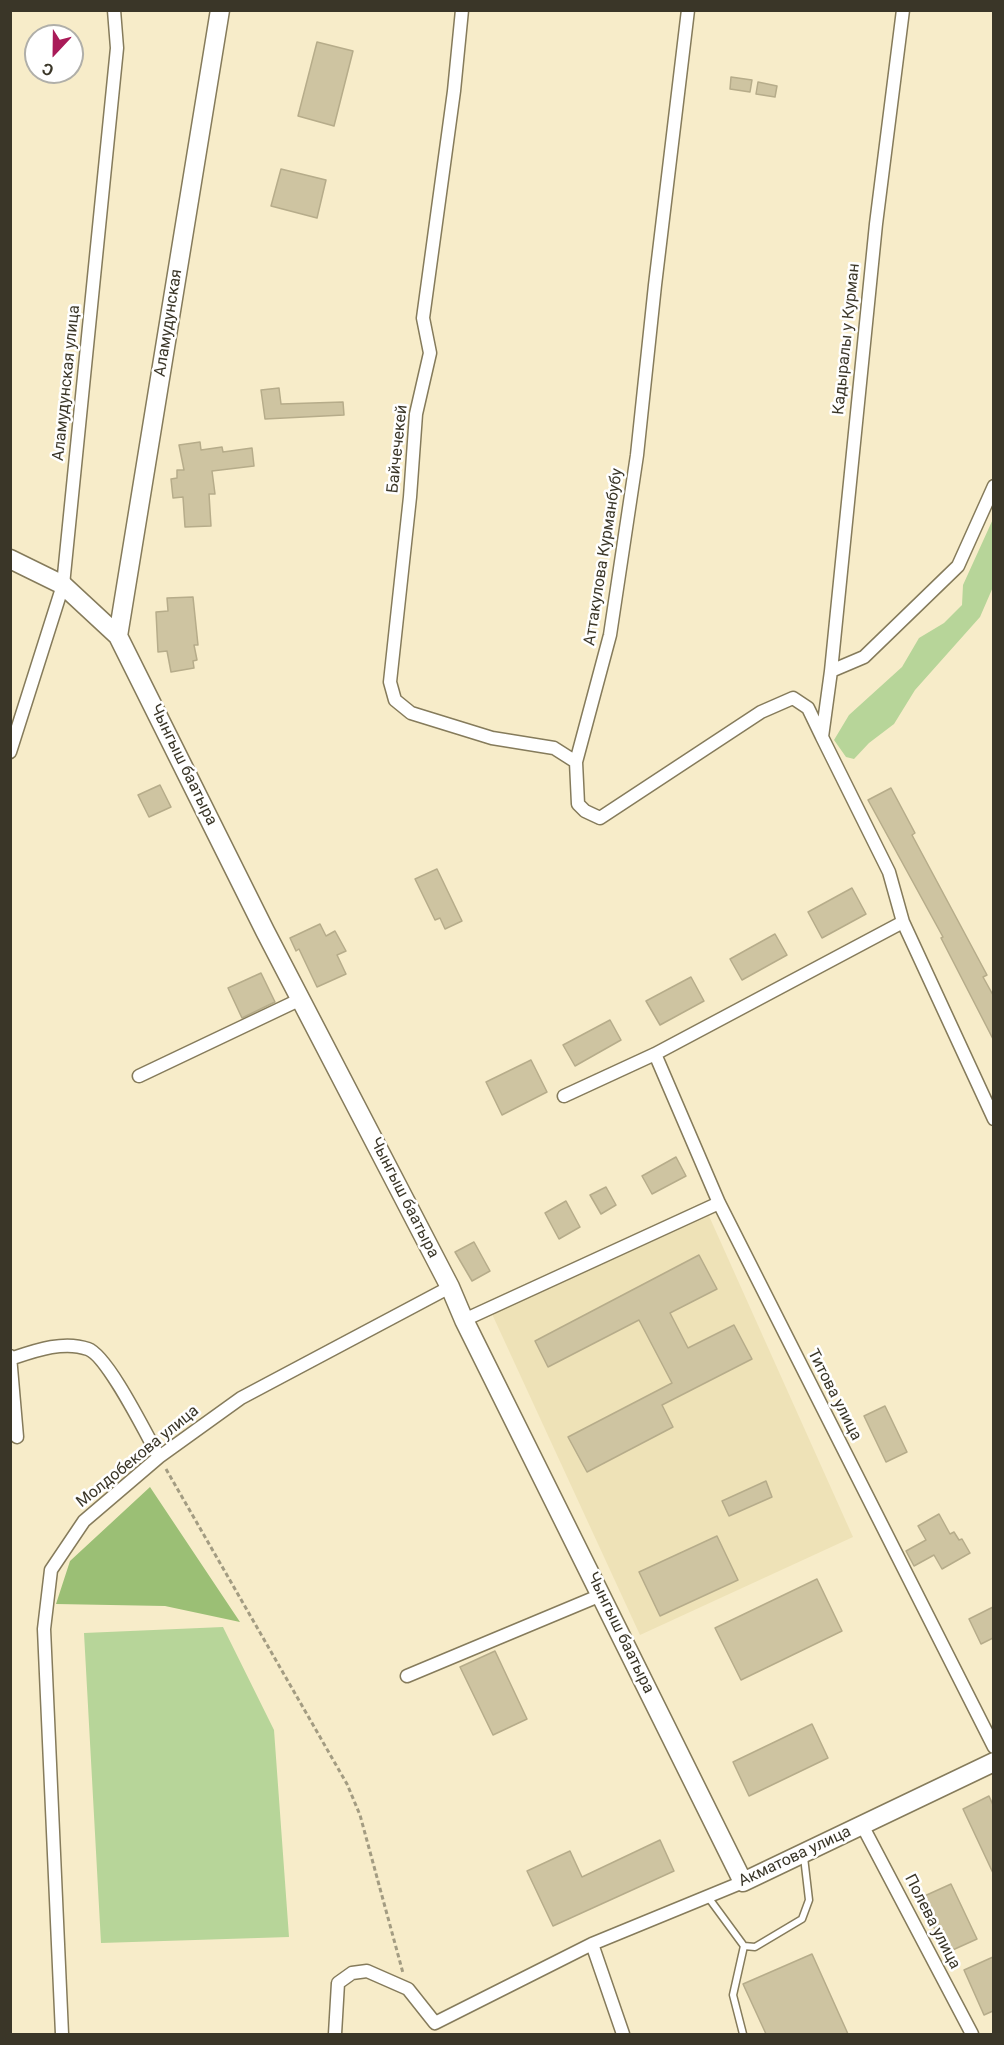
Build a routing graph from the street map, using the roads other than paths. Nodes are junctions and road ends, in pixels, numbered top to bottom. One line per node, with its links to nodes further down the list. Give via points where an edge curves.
1 (114, 10): 8 (street, Аламудунская улица, via 117,48)
2 (219, 10): 9 (main road, Аламудунская)
3 (462, 10): 13 (street, Байчечекей, via 423,318 430,353 416,414 390,682 395,700 411,713 492,738 554,748)
4 (688, 10): 13 (street, Аттакулова Курманбубу, via 632,489 610,635)
5 (903, 10): 10 (street, Кадыралы у Курман, via 876,224)
6 (993, 486): 10 (street, via 958,566 864,657)
7 (10, 559): 8 (main road, Чынгыш баатыра)
8 (63, 585): 9 (main road, Чынгыш баатыра); 12 (street, Аламудунская улица)
9 (118, 636): 15 (main road, Чынгыш баатыра)
10 (831, 671): 11 (street, Кадыралы у Курман)
11 (822, 737): 13 (street, Аттакулова Курманбубу, via 808,708 793,698 761,712 600,818 578,804); 14 (street, via 890,872)
12 (10, 752)
13 (576, 762)
14 (903, 922): 16 (street); 19 (street)
15 (301, 999): 17 (street); 21 (main road, Чынгыш баатыра)
16 (655, 1054): 18 (street); 20 (street, Титова улица)
17 (139, 1076)
18 (564, 1096)
19 (993, 1119)
20 (719, 1203): 22 (street); 28 (street, Титова улица)
21 (450, 1287): 22 (main road, Чынгыш баатыра); 25 (street, Молдобекова улица, via 241,1398)
22 (464, 1320): 26 (main road, Чынгыш баатыра)
23 (11, 1358): 24 (street); 25 (street, via 41,1349 90,1349 111,1371)
24 (17, 1437)
25 (159, 1457): 36 (street, Молдобекова улица, via 84,1521 51,1570 44,1629)
26 (601, 1595): 27 (street); 32 (main road, Чынгыш баатыра)
27 (407, 1676)
28 (993, 1747)
29 (993, 1762): 30 (main road, Акматова улица)
30 (862, 1824): 31 (main road, Акматова улица); 40 (street, Полева улица)
31 (803, 1853): 32 (main road, Акматова улица); 35 (lane, via 809,1900 802,1919 755,1947)
32 (743, 1882): 33 (street, Акматова улица)
33 (708, 1896): 34 (street, Акматова улица); 35 (lane)
34 (592, 1944): 37 (street, Акматова улица, via 435,2023 408,1989 367,1971 352,1973 338,1983); 38 (street)
35 (744, 1946): 39 (lane, via 733,1995)
36 (62, 2034)
37 (335, 2034)
38 (623, 2034)
39 (743, 2034)
40 (972, 2034)

